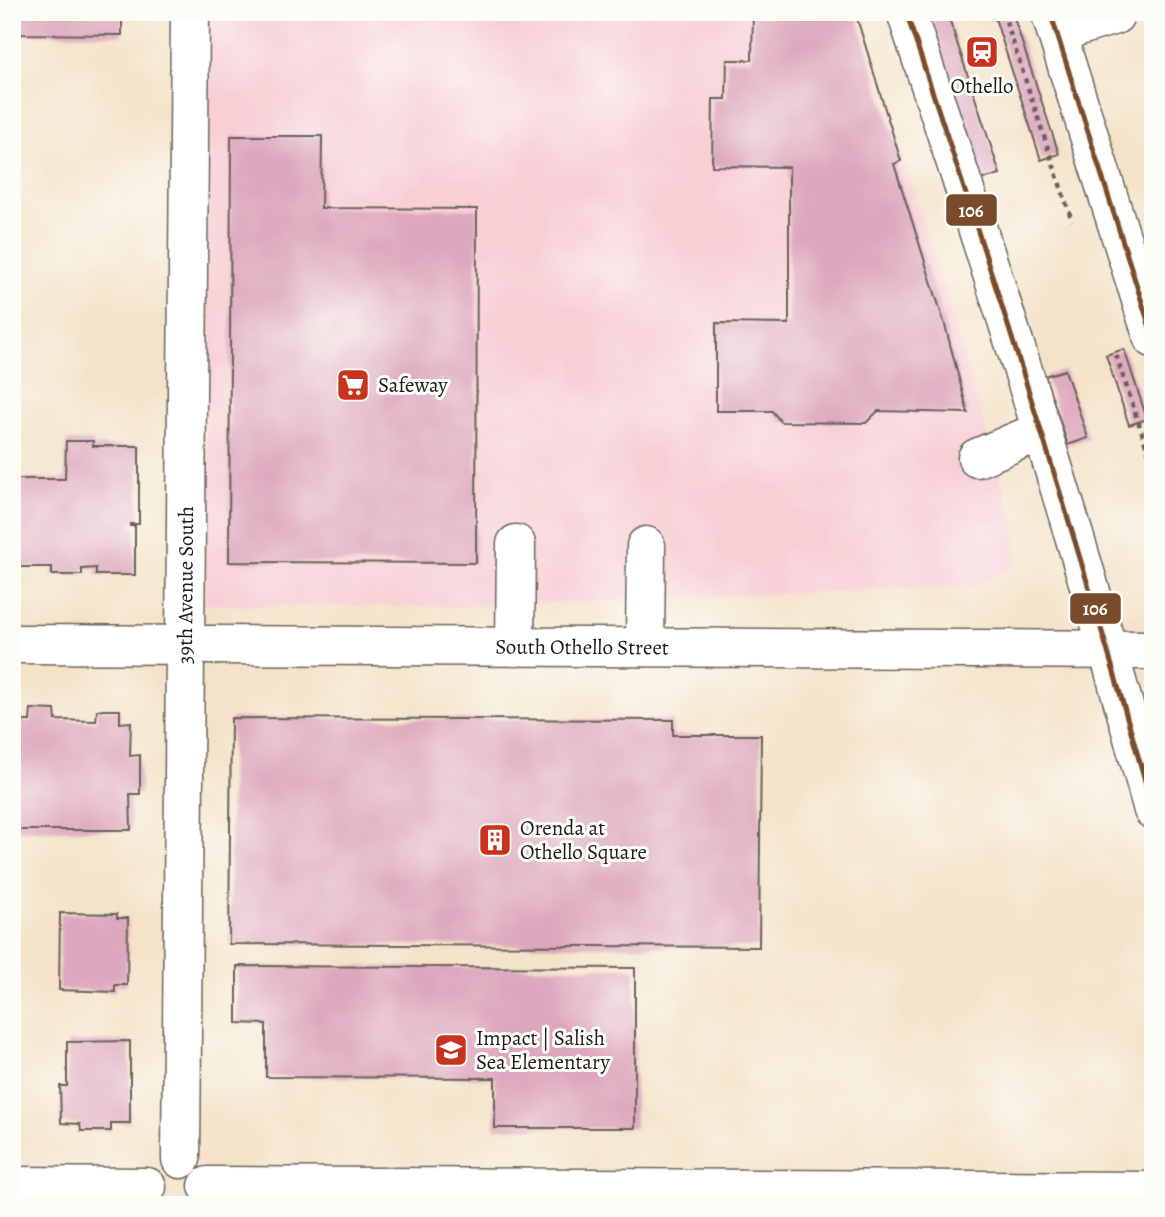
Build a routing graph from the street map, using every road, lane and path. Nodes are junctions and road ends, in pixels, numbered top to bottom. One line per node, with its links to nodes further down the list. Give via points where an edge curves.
1 (190, 12): 11 (street, 39th Avenue South)
2 (905, 12): 6 (street)
3 (1115, 15): 4 (street)
4 (1054, 22): 5 (street)
5 (1153, 338)
6 (1041, 431): 7 (street); 14 (street)
7 (977, 458)
8 (516, 544): 12 (street)
9 (646, 546): 13 (street)
10 (12, 644): 11 (street, South Othello Street)
11 (186, 646): 12 (street, South Othello Street); 17 (street, 39th Avenue South)
12 (515, 647): 13 (street, South Othello Street)
13 (645, 647): 14 (street, South Othello Street)
14 (1107, 649): 15 (street, South Othello Street); 16 (street)
15 (1153, 650)
16 (1153, 810)
17 (181, 1159): 20 (street, via 166,1160 151,1173); 21 (street, via 203,1172)
18 (12, 1186): 20 (street)
19 (1153, 1191): 25 (street)
20 (150, 1196)
21 (206, 1196): 22 (street)
22 (396, 1196): 23 (street)
23 (617, 1196): 24 (street)
24 (787, 1196): 25 (street)
25 (1014, 1198)

